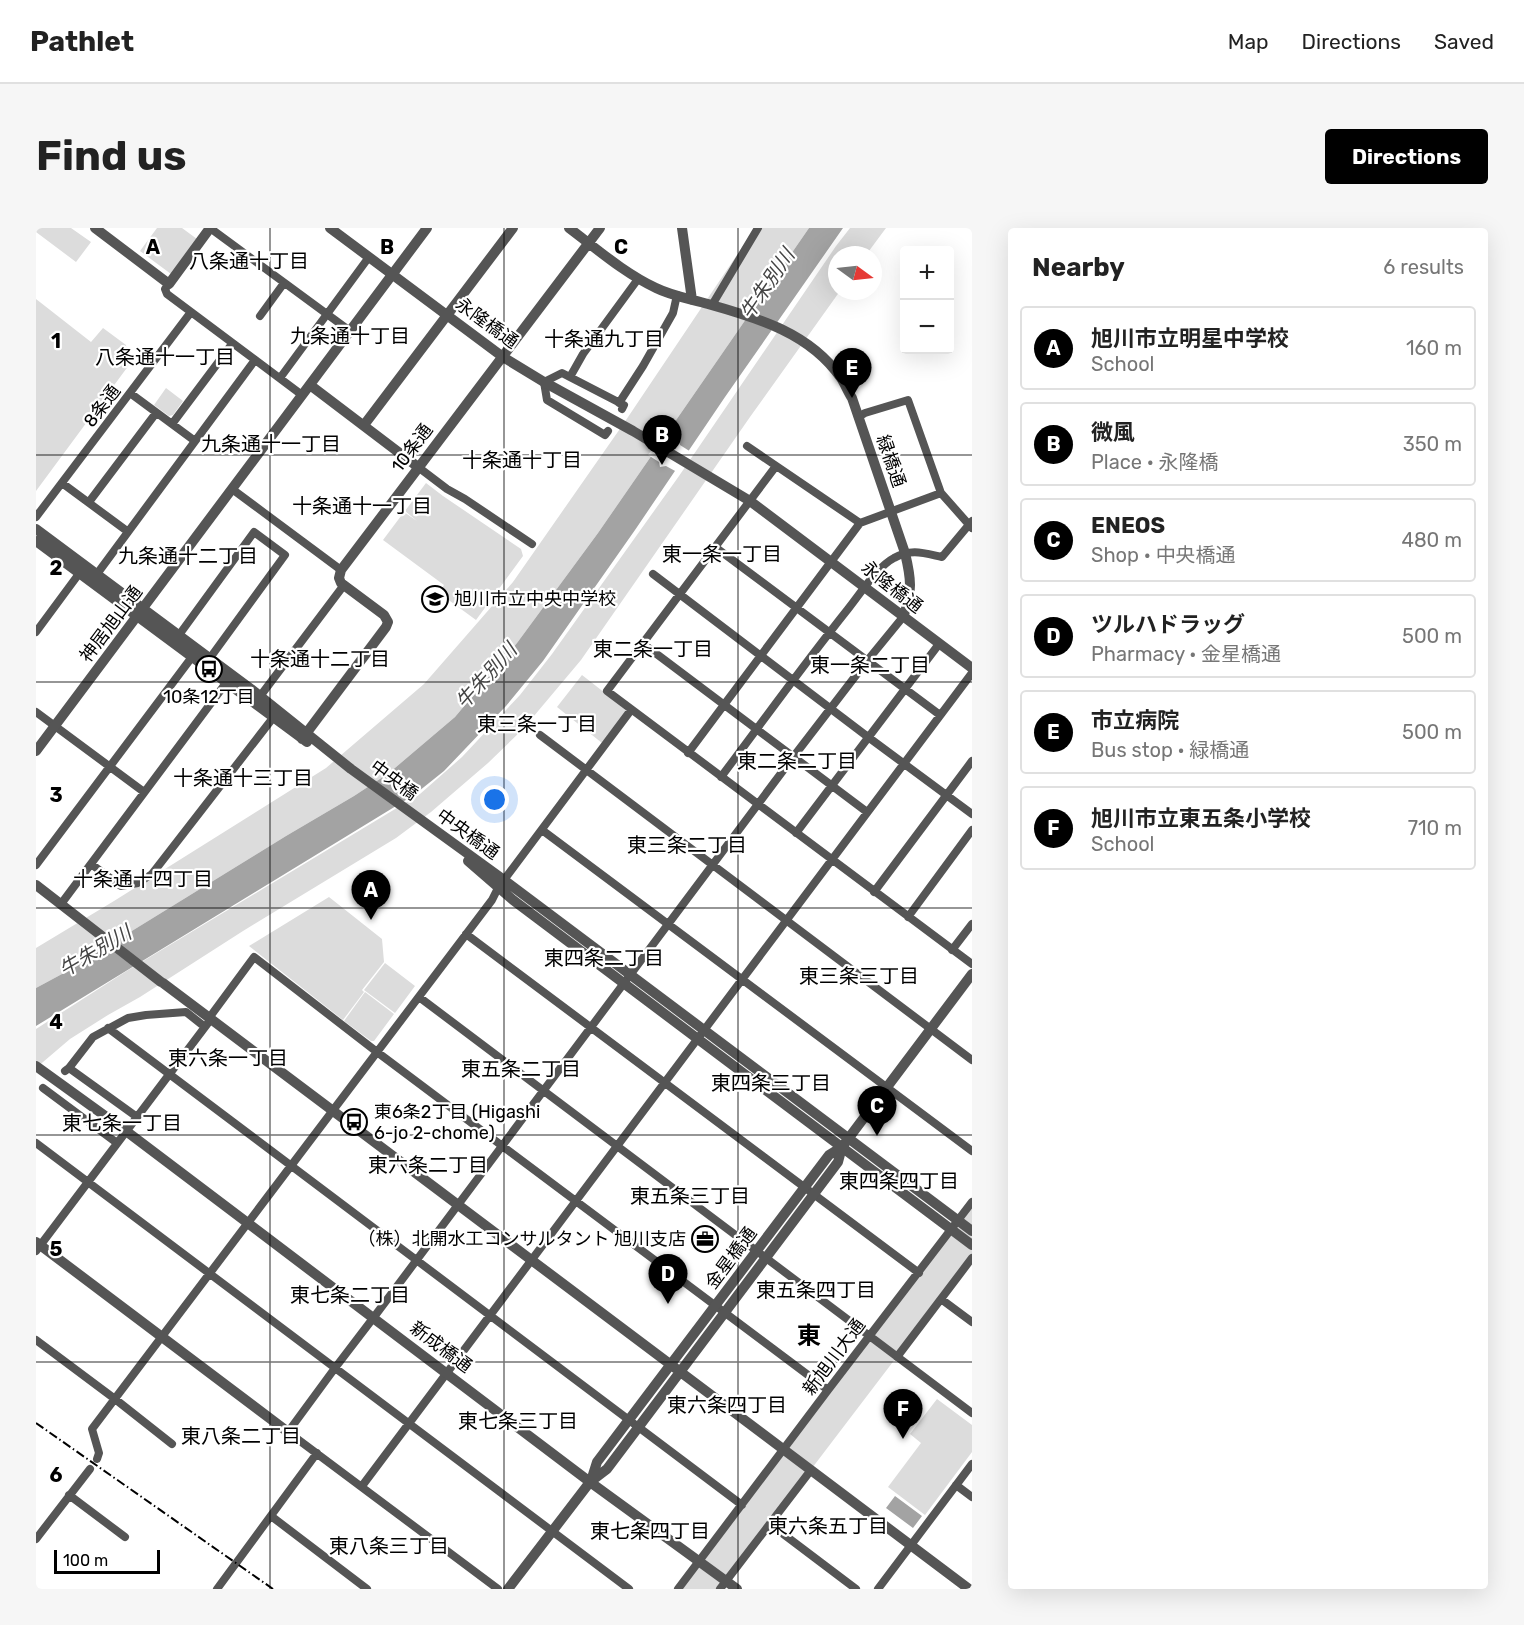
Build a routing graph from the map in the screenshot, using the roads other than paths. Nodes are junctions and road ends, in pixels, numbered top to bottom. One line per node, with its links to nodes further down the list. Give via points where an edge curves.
1 (95, 228): 15 (street)
2 (210, 228): 14 (street); 15 (street)
3 (427, 228): 12 (street, 神居旭山通)
4 (513, 228): 21 (street)
5 (569, 228): 10 (street)
6 (600, 228): 10 (street, 10条通)
7 (682, 228): 17 (street)
8 (758, 228): 18 (street)
9 (335, 229): 11 (street, 永隆橋通)
10 (588, 243): 13 (street); 25 (street, 10条通)
11 (369, 257): 12 (street, 永隆橋通); 20 (street)
12 (393, 274): 21 (street, 永隆橋通); 23 (street, 神居旭山通)
13 (638, 279): 16 (street); 27 (street)
14 (285, 283): 20 (street); 22 (street)
15 (169, 284): 19 (street, via 167,294)
16 (677, 295): 17 (street); 27 (street, via 673,313 620,406)
17 (692, 300): 18 (street)
18 (717, 307): 34 (street, 緑橋通, via 776,325 796,336 841,378)
19 (191, 312): 24 (street); 31 (street, 8条通)
20 (326, 314): 23 (street); 28 (street)
21 (447, 315): 25 (street, 永隆橋通); 36 (street)
22 (260, 316)
23 (350, 331): 30 (street, 神居旭山通)
24 (232, 344): 26 (street); 35 (street)
25 (503, 357): 29 (street, 永隆橋通); 41 (street, 10条通)
26 (255, 360): 28 (street); 38 (street)
27 (570, 376): 29 (street, via 562,373)
28 (280, 378): 32 (street)
29 (544, 382): 37 (street, via 547,400 605,435); 45 (street, 永隆橋通)
30 (310, 385): 32 (street, 神居旭山通); 36 (street)
31 (130, 393): 33 (street); 42 (street, 8条通)
32 (302, 395): 43 (street, 神居旭山通)
33 (156, 413): 35 (street); 46 (street)
34 (858, 417): 44 (street, via 908,400); 47 (street, 緑橋通)
35 (172, 424): 38 (street)
36 (364, 425): 41 (street)
37 (608, 431)
38 (195, 441): 52 (street)
39 (747, 446): 40 (street)
40 (776, 466): 45 (street); 49 (street)
41 (418, 467): 54 (street); 59 (street, 10条通)
42 (62, 483): 46 (street); 48 (street, 8条通)
43 (232, 489): 59 (street); 66 (street, 神居旭山通)
44 (941, 493): 47 (street); 50 (street)
45 (750, 501): 55 (street); 57 (street, 永隆橋通)
46 (89, 502): 52 (street)
47 (891, 512): 49 (street); 56 (street, 緑橋通)
48 (36, 517)
49 (860, 523): 57 (street)
50 (971, 525): 56 (street, via 942,557)
51 (36, 529): 58 (street)
52 (127, 531): 61 (street)
53 (36, 541): 58 (street)
54 (532, 544)
55 (715, 547): 64 (street); 65 (street)
56 (905, 553): 63 (street, via 891,559); 67 (street, 緑橋通, via 911,589)
57 (831, 561): 63 (street, 永隆橋通); 65 (street)
58 (82, 569): 61 (street); 68 (street)
59 (341, 570): 62 (street, via 339,578)
60 (653, 574): 64 (street)
61 (94, 578): 66 (street)
62 (344, 585): 82 (street); 92 (street, via 388,622)
63 (865, 587): 67 (street, 永隆橋通); 69 (street)
64 (679, 595): 71 (street); 74 (street)
65 (796, 608): 69 (street); 74 (street)
66 (140, 612): 70 (street); 73 (street); 89 (street, 神居旭山通)
67 (903, 617): 72 (street, 永隆橋通); 76 (street)
68 (36, 632)
69 (829, 633): 76 (street); 79 (street)
70 (179, 635): 73 (street); 75 (street, via 254,532 285,555)
71 (642, 643): 83 (street); 85 (street, via 607,691)
72 (939, 644): 77 (street, 永隆橋通); 81 (street)
73 (195, 653): 75 (street); 80 (street); 99 (street)
74 (760, 656): 79 (street); 83 (street)
75 (210, 658): 82 (street)
76 (867, 661): 81 (street); 84 (street)
77 (972, 668)
78 (972, 673): 88 (street)
79 (793, 681): 84 (street); 90 (street)
80 (226, 683): 82 (street); 103 (street)
81 (904, 689): 88 (street); 93 (street)
82 (257, 700): 87 (street)
83 (724, 705): 90 (street); 95 (street)
84 (830, 709): 93 (street); 96 (street)
85 (631, 710): 95 (street); 100 (street)
86 (36, 712): 89 (street)
87 (276, 714): 92 (street); 113 (street, via 152,874 138,883 121,886)
88 (940, 715): 98 (street)
89 (55, 726): 94 (street, 神居旭山通); 99 (street)
90 (757, 729): 96 (street); 101 (street)
91 (540, 735): 100 (street)
92 (305, 736): 108 (street, 中央橋)
93 (868, 738): 98 (street); 102 (street)
94 (36, 751)
95 (688, 753): 101 (street)
96 (794, 756): 102 (street); 105 (street)
97 (972, 761): 104 (street)
98 (904, 764): 104 (street); 106 (street)
99 (110, 766): 103 (street); 114 (street)
100 (587, 770): 109 (street); 115 (street)
101 (721, 777): 105 (street)
102 (832, 786): 106 (street); 111 (street)
103 (144, 792): 113 (street)
104 (946, 795): 107 (street); 118 (street)
105 (758, 805): 111 (street); 115 (street)
106 (867, 812): 112 (street)
107 (972, 814)
108 (418, 818): 116 (street, 中央橋通)
109 (542, 830): 116 (street); 122 (street)
110 (972, 830): 120 (street)
111 (796, 833): 112 (street)
112 (831, 860): 118 (street); 121 (street)
113 (91, 864): 119 (street)
114 (36, 865)
115 (713, 866): 121 (street); 122 (street)
116 (501, 884): 124 (street); 128 (street, 中央橋通)
117 (36, 885): 119 (street)
118 (874, 892): 120 (street)
119 (65, 907): 131 (street)
120 (908, 917): 125 (street)
121 (786, 920): 129 (street); 134 (street)
122 (668, 924): 128 (street); 129 (street)
123 (972, 924): 125 (street)
124 (466, 934): 130 (street); 133 (street)
125 (952, 950): 126 (street)
126 (972, 964)
127 (972, 974): 134 (street, 金星橋通)
128 (628, 979): 133 (street); 135 (street, 中央橋通)
129 (742, 980): 135 (street); 141 (street)
130 (419, 997): 136 (street); 143 (street)
131 (208, 1021): 132 (street, via 186,1012 128,1018); 136 (street, via 254,957); 139 (street); 144 (street)
132 (108, 1028): 139 (street); 145 (street, via 93,1036 67,1069)
133 (591, 1028): 140 (street); 143 (street)
134 (931, 1029): 137 (street); 141 (street, 金星橋通)
135 (701, 1034): 140 (street); 149 (street, 中央橋通)
136 (377, 1052): 144 (street); 150 (street)
137 (972, 1060)
138 (37, 1066): 146 (street, 新成橋通)
139 (169, 1074): 145 (street); 153 (street)
140 (664, 1083): 151 (street); 155 (street)
141 (887, 1088): 149 (street, 金星橋通); 152 (street)
142 (41, 1089): 148 (street)
143 (544, 1092): 150 (street); 151 (street)
144 (333, 1111): 153 (street); 158 (street)
145 (137, 1117): 146 (street)
146 (126, 1131): 148 (street); 159 (street, 新成橋通)
147 (36, 1143): 154 (street)
148 (117, 1143): 154 (street)
149 (846, 1143): 155 (street, 金星橋通, via 838,1162); 160 (street, 中央橋通)
150 (502, 1146): 156 (street); 158 (street)
151 (616, 1146): 156 (street); 164 (street)
152 (972, 1152)
153 (290, 1165): 159 (street); 167 (street)
154 (87, 1182): 163 (street); 168 (street)
155 (809, 1191): 164 (street, 金星橋通); 169 (street)
156 (577, 1201): 166 (street); 171 (street)
157 (972, 1202): 160 (street, 新旭川大通)
158 (459, 1205): 166 (street); 167 (street)
159 (248, 1222): 168 (street); 173 (street, 新成橋通)
160 (955, 1225): 161 (street, 中央橋通); 162 (street, 中央橋通); 169 (street, 新旭川大通)
161 (972, 1231)
162 (972, 1245)
163 (37, 1246): 175 (street)
164 (761, 1255): 171 (street, 金星橋通); 176 (street)
165 (972, 1258): 170 (street)
166 (531, 1259): 172 (street); 180 (street)
167 (416, 1260): 172 (street); 173 (street)
168 (209, 1273): 175 (street); 179 (street)
169 (919, 1273): 176 (street, 新旭川大通)
170 (941, 1299): 174 (street); 178 (street)
171 (720, 1309): 180 (street, 金星橋通); 182 (street)
172 (490, 1315): 181 (street); 185 (street)
173 (374, 1317): 179 (street); 181 (street, 新成橋通)
174 (972, 1322)
175 (162, 1336): 183 (street); 187 (street)
176 (869, 1336): 178 (street); 182 (street, 新旭川大通)
177 (36, 1340): 183 (street)
178 (897, 1357): 184 (street)
179 (334, 1368): 186 (street); 187 (street)
180 (675, 1368): 185 (street, 金星橋通); 189 (street)
181 (447, 1372): 186 (street); 195 (street, 新成橋通)
182 (828, 1390): 189 (street, 新旭川大通)
183 (115, 1399): 188 (street); 191 (street, via 92,1429)
184 (972, 1413)
185 (634, 1423): 195 (street, 金星橋通, via 597,1462); 200 (street)
186 (409, 1424): 197 (street); 203 (street)
187 (288, 1432): 190 (street)
188 (172, 1444)
189 (783, 1449): 194 (street); 200 (street, 新旭川大通)
190 (317, 1453): 197 (street); 201 (street)
191 (97, 1459)
192 (972, 1464): 196 (street)
193 (90, 1469): 198 (street)
194 (811, 1470): 202 (street); 206 (street)
195 (591, 1482): 203 (street, 金星橋通); 207 (street, 新成橋通)
196 (956, 1485): 199 (street); 206 (street)
197 (362, 1486): 211 (street)
198 (69, 1495): 204 (street); 205 (street)
199 (972, 1497)
200 (742, 1505): 207 (street, 新旭川大通)
201 (271, 1516): 209 (street); 210 (street)
202 (770, 1524): 208 (street); 216 (street)
203 (552, 1531): 212 (street, 金星橋通); 213 (street)
204 (125, 1537)
205 (36, 1539)
206 (912, 1545): 217 (street); 218 (street)
207 (699, 1561): 208 (street, 新成橋通); 214 (street, 新旭川大通)
208 (723, 1585): 215 (street, 新成橋通)
209 (217, 1589)
210 (367, 1589)
211 (498, 1589)
212 (508, 1589)
213 (629, 1589)
214 (678, 1589)
215 (737, 1589)
216 (856, 1589)
217 (878, 1589)
218 (969, 1589)

